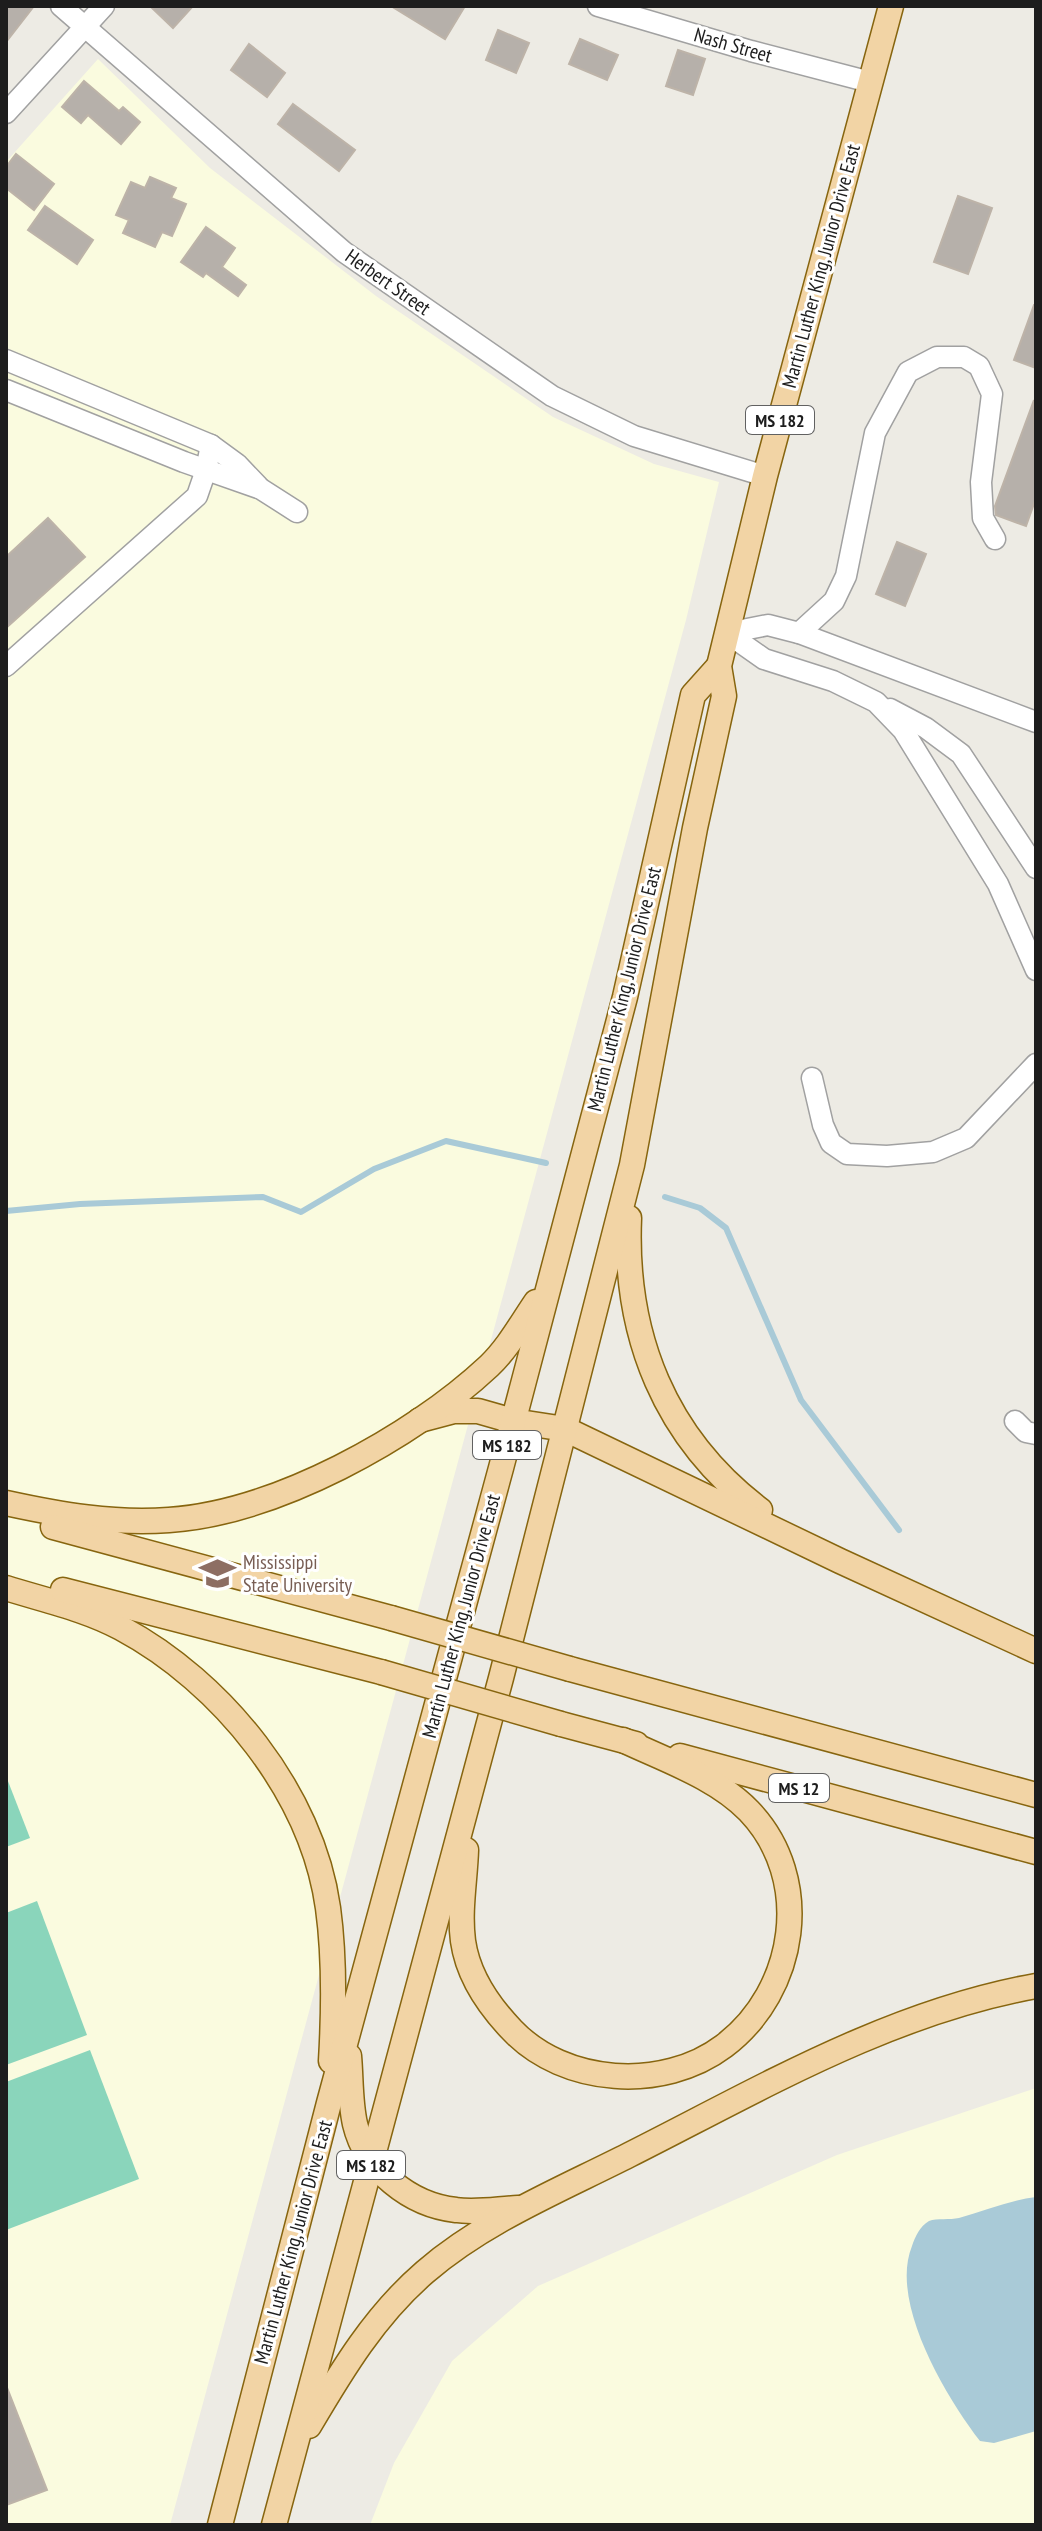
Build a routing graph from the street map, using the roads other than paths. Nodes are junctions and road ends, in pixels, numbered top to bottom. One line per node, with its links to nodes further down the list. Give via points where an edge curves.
1 (61, 6): 5 (street, Herbert Street)
2 (104, 6): 5 (street)
3 (598, 6): 6 (street, Nash Street)
4 (891, 6): 6 (main road, Martin Luther King, Junior Drive East / MS 182)
5 (86, 26): 7 (street); 12 (street, Herbert Street, via 344,252 552,396 634,436)
6 (870, 82): 12 (main road, Martin Luther King, Junior Drive East / MS 182)
7 (6, 113)
8 (6, 360): 10 (street)
9 (6, 390): 11 (street)
10 (211, 445): 11 (street); 13 (street)
11 (206, 470): 13 (street); 18 (street, via 197,496)
12 (765, 476): 16 (main road, Martin Luther King, Junior Drive East / MS 182)
13 (261, 489): 14 (street)
14 (297, 512)
15 (995, 539): 17 (street, via 983,518 981,482 992,394 979,366 964,357 937,357 908,372 875,433 846,576 834,601)
16 (727, 633): 17 (street, via 768,625); 19 (main road, Martin Luther King, Junior Drive East / MS 182); 20 (street, via 764,659 833,681)
17 (799, 633): 21 (street)
18 (6, 666)
19 (719, 666): 26 (main road, Martin Luther King, Junior Drive East / MS 182, via 724,696); 27 (main road, Martin Luther King, Junior Drive East / MS 182, via 693,695 625,997)
20 (876, 702): 22 (street, via 961,754); 23 (street, via 903,730 998,884)
21 (1036, 722)
22 (1036, 868)
23 (1036, 970)
24 (1036, 1064): 25 (street, via 966,1138 933,1152 887,1156 847,1154 831,1143)
25 (812, 1078)
26 (632, 1165): 31 (main road, Martin Luther King, Junior Drive East / MS 182); 35 (main road, via 628,1258 637,1324 653,1373 677,1423 704,1456 735,1491)
27 (547, 1287): 28 (main road, via 488,1366); 29 (main road, Martin Luther King, Junior Drive East / MS 182)
28 (420, 1420): 29 (main road, via 478,1411); 33 (main road, via 312,1480 213,1514 102,1520)
29 (513, 1421): 31 (main road); 44 (main road, Martin Luther King, Junior Drive East / MS 182)
30 (1015, 1421): 32 (street)
31 (565, 1429): 35 (main road); 41 (main road, Martin Luther King, Junior Drive East / MS 182)
32 (1036, 1434)
33 (6, 1503)
34 (6, 1514): 40 (main road, bridge)
35 (797, 1538): 38 (main road)
36 (6, 1575): 39 (main road, MS 12, bridge)
37 (6, 1588): 45 (main road, via 87,1613 150,1645 224,1707 284,1786 317,1864 328,1906 334,1993)
38 (1036, 1651)
39 (623, 1740): 41 (main road, via 731,1795 765,1830 786,1876 791,1931 775,1984 742,2029 699,2061 635,2077 583,2071 536,2050 499,2016 482,1994 463,1941); 42 (main road, MS 12)
40 (1036, 1795)
41 (467, 1806): 46 (main road, Martin Luther King, Junior Drive East / MS 182)
42 (1036, 1852)
43 (1036, 1986): 47 (main road, via 960,2003 894,2026)
44 (348, 2038): 45 (main road, Martin Luther King, Junior Drive East / MS 182); 46 (main road, via 355,2124)
45 (329, 2103): 49 (main road, Martin Luther King, Junior Drive East / MS 182)
46 (372, 2161): 47 (main road, via 405,2193 430,2205 457,2211); 48 (main road, Martin Luther King, Junior Drive East / MS 182)
47 (527, 2207): 48 (main road, via 461,2243 381,2315)
48 (292, 2456): 50 (main road, Martin Luther King, Junior Drive East / MS 182)
49 (220, 2525)
50 (274, 2525)

